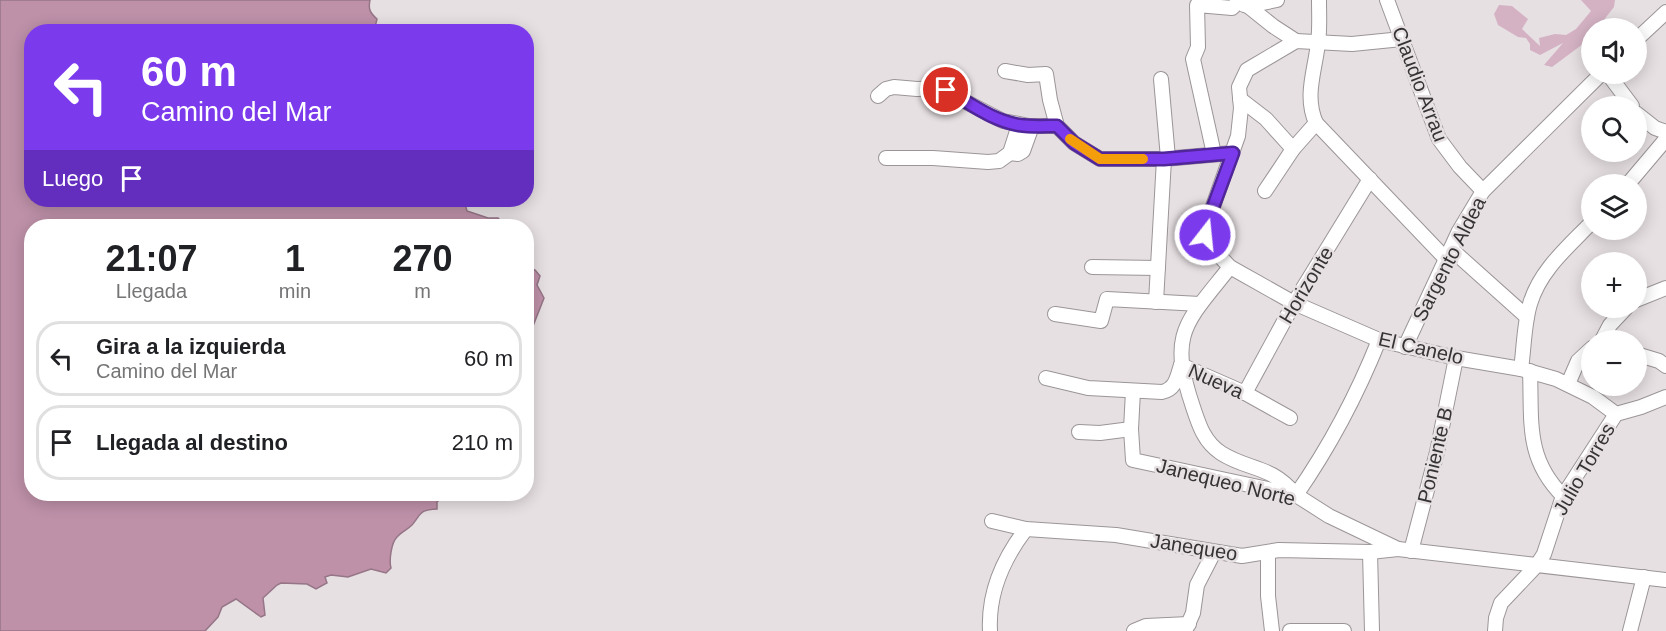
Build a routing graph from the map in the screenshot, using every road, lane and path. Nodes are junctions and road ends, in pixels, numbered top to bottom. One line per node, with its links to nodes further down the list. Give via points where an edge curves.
1 (1222, 0): 5 (street)
2 (1277, 0): 5 (street)
3 (1319, 0): 10 (street)
4 (1387, 0): 8 (street, Claudio Arrau)
5 (1243, 5): 9 (street); 24 (street, via 1197,5 1198,47 1193,59)
6 (1666, 12): 7 (street)
7 (1647, 30)
8 (1402, 39): 10 (street, via 1368,44); 30 (street, Claudio Arrau, via 1439,139)
9 (1296, 41): 10 (street); 15 (street, El Canelo, via 1247,70 1240,80)
10 (1319, 42): 17 (street, via 1310,95)
11 (1005, 71): 19 (street, via 1046,74)
12 (1161, 79): 26 (street)
13 (1591, 84): 30 (street, Sargento Aldea)
14 (878, 96): 18 (street, via 894,87 939,88 995,118)
15 (1240, 99): 22 (street, via 1266,119); 23 (street, El Canelo, via 1240,127)
16 (1647, 121): 20 (street)
17 (1316, 123): 22 (street); 28 (street)
18 (1026, 125): 19 (street); 25 (street, via 1023,151 1010,153 999,161)
19 (1057, 126): 26 (street, via 1074,143 1100,159)
20 (1666, 132)
21 (1666, 139): 27 (street)
22 (1293, 149): 29 (street)
23 (1233, 153): 24 (street); 34 (street, El Canelo, via 1205,230 1207,243)
24 (1214, 154): 26 (street)
25 (886, 158)
26 (1166, 158): 35 (street)
27 (1636, 174)
28 (1370, 178): 32 (street); 39 (street, Horizonte)
29 (1265, 191)
30 (1484, 191): 32 (street, Sargento Aldea)
31 (1581, 234): 42 (street, via 1544,274)
32 (1449, 254): 42 (street); 46 (street, Sargento Aldea)
33 (1092, 267): 35 (street)
34 (1230, 267): 39 (street, El Canelo); 40 (street)
35 (1158, 268): 38 (street)
36 (1666, 288): 37 (street)
37 (1647, 296)
38 (1156, 302): 40 (street); 41 (street, via 1107,299 1101,321)
39 (1294, 303): 45 (street, El Canelo); 56 (street, Horizonte)
40 (1200, 304): 50 (street, via 1183,334)
41 (1055, 314)
42 (1527, 317): 52 (street)
43 (1617, 318): 44 (street)
44 (1607, 330)
45 (1379, 340): 46 (street, El Canelo); 62 (street, via 1342,421)
46 (1405, 347): 48 (street, El Canelo)
47 (1647, 357): 51 (street)
48 (1456, 358): 52 (street, El Canelo); 66 (street, Poniente B, via 1437,452)
49 (1581, 358): 54 (street)
50 (1181, 364): 55 (street, Nueva, via 1175,384 1168,390); 56 (street, Nueva); 62 (street, via 1201,428 1210,444 1230,458 1268,472)
51 (1666, 366)
52 (1526, 370): 54 (street, El Canelo); 63 (street, via 1534,446 1545,473)
53 (1046, 378): 55 (street, Nueva, via 1088,388)
54 (1568, 384): 58 (street, El Canelo)
55 (1133, 391): 60 (street, Janequeo Norte)
56 (1245, 393): 59 (street, Nueva)
57 (1666, 397): 58 (street, Julio Torres)
58 (1616, 414): 63 (street, Julio Torres)
59 (1290, 417)
60 (1131, 429): 61 (street); 62 (street, Janequeo Norte, via 1133,460)
61 (1079, 432)
62 (1296, 495): 66 (street, Janequeo Norte, via 1329,516)
63 (1563, 496): 70 (street, Julio Torres)
64 (992, 521): 65 (street, Janequeo)
65 (1026, 530): 67 (street, Janequeo, via 1107,534); 74 (street, via 998,578)
66 (1405, 550): 68 (street, Janequeo); 70 (street, Janequeo)
67 (1214, 552): 69 (street, Janequeo, via 1242,556); 73 (street, via 1197,585)
68 (1370, 552): 69 (street, Janequeo); 79 (street)
69 (1268, 553): 76 (street)
70 (1537, 565): 71 (street, Janequeo); 80 (street, Julio Torres, via 1502,603)
71 (1644, 577): 72 (street, Janequeo); 81 (street)
72 (1666, 580)
73 (1187, 627): 75 (street, via 1146,626)
74 (990, 631)
75 (1134, 631)
76 (1272, 631)
77 (1290, 631): 78 (street)
78 (1344, 631)
79 (1372, 631)
80 (1495, 631)
81 (1630, 631)

